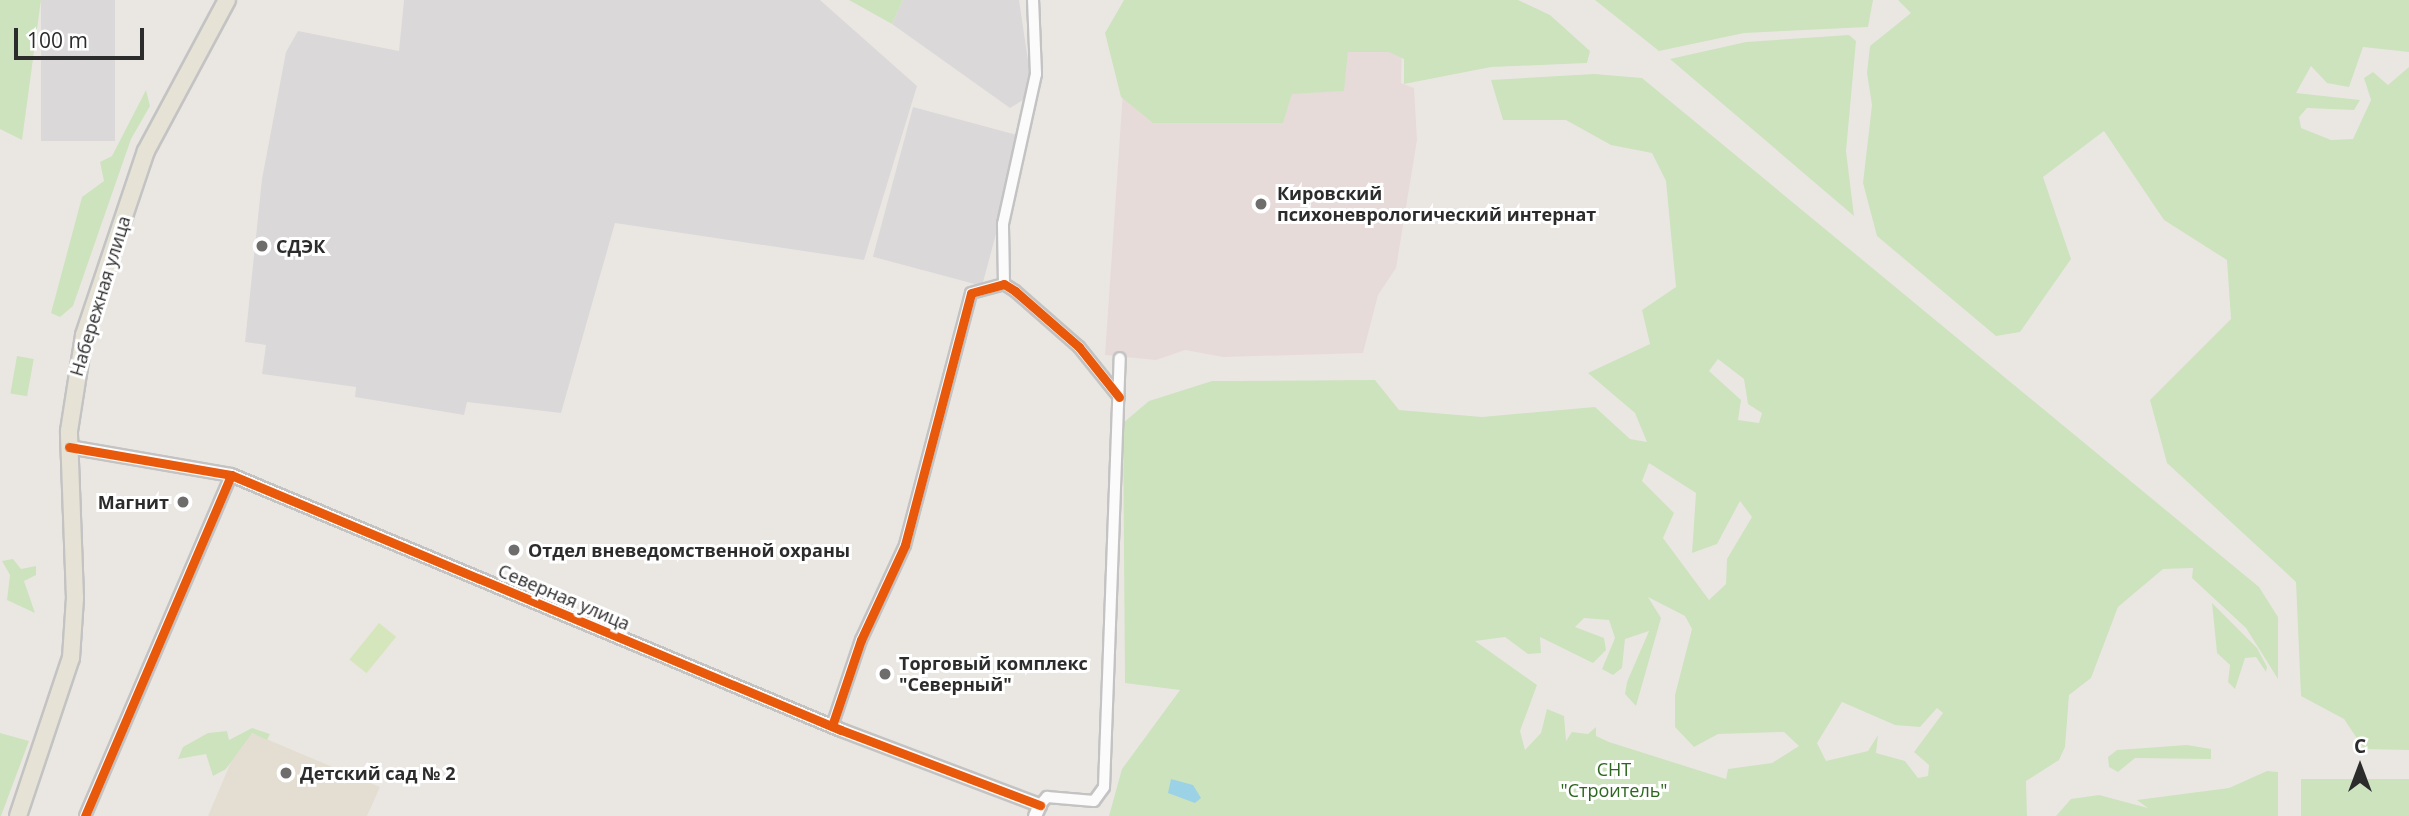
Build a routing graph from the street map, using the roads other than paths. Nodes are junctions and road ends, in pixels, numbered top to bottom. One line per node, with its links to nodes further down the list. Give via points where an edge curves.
1 (227, 0): 6 (main road, Набережная улица, via 157,127 134,185 81,347)
2 (1033, 0): 3 (street, via 1036,74 1003,223)
3 (1004, 284): 5 (street, via 1079,347); 8 (street, via 971,293 960,319 905,545 861,640)
4 (1120, 358): 5 (street)
5 (1119, 397): 9 (street, via 1104,787 1101,797)
6 (69, 447): 7 (street, Северная улица); 11 (main road, Набережная улица, via 72,649 61,701)
7 (231, 475): 8 (street, Северная улица); 12 (street)
8 (832, 726): 10 (street, Северная улица)
9 (1086, 802): 10 (street, via 1047,797); 13 (street)
10 (1037, 811)
11 (18, 816)
12 (85, 816)
13 (1086, 816)

